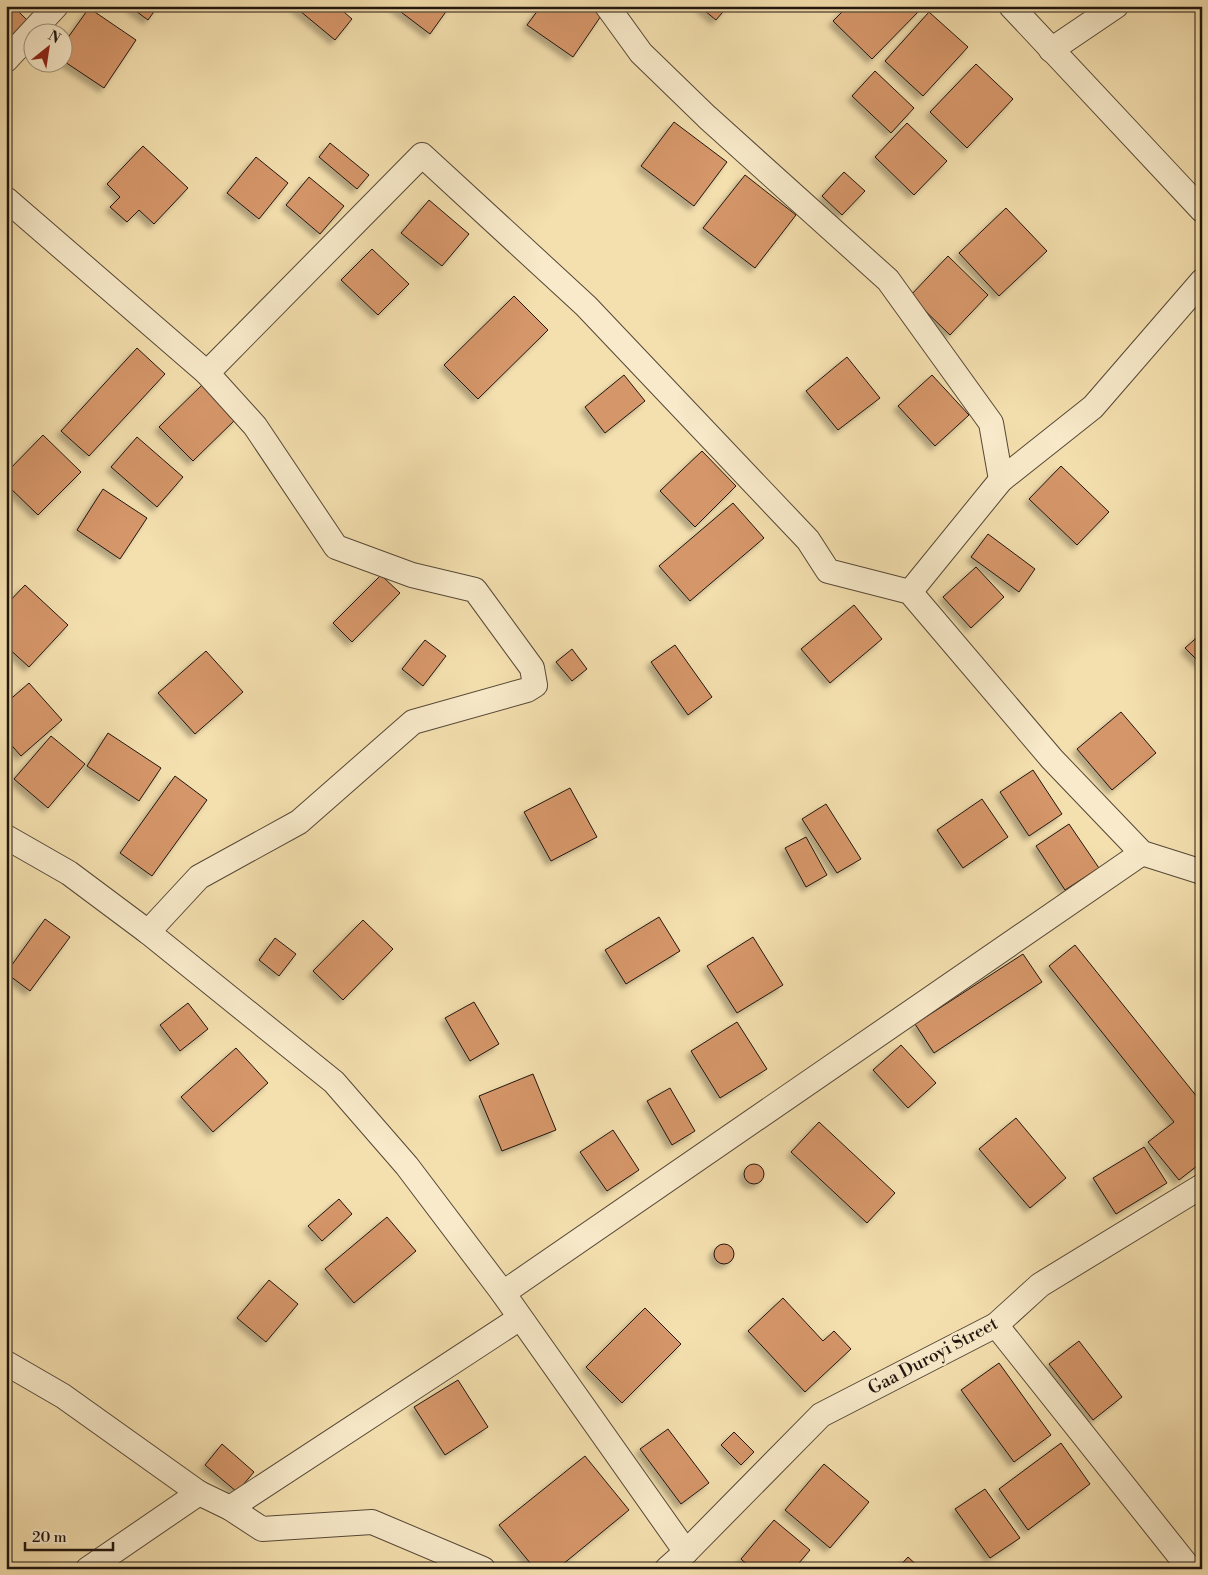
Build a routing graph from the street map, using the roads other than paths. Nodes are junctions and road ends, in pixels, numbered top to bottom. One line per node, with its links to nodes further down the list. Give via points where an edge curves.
1 (56, 6): 6 (street)
2 (607, 6): 11 (street, via 641,53 888,280 991,422)
3 (1011, 6): 5 (street)
4 (1116, 6): 5 (street)
5 (1051, 50): 8 (street)
6 (6, 60)
7 (6, 199): 10 (street)
8 (1202, 210)
9 (1202, 281): 11 (street, via 1093,407)
10 (207, 373): 12 (street, via 422,155 586,306 808,540 828,571); 16 (street, via 255,426 336,547 412,575 475,590 532,668 535,684 527,690 413,722 299,822 199,877)
11 (1001, 480): 12 (street)
12 (910, 592): 14 (street, via 1052,759)
13 (6, 837): 16 (street, via 68,873)
14 (1142, 853): 15 (street); 18 (street)
15 (1202, 872)
16 (148, 932): 18 (street, via 334,1082 407,1166)
17 (1202, 1186): 20 (street, Gaa Duroyi Street, via 1040,1285)
18 (503, 1293): 19 (street)
19 (520, 1318): 23 (street); 24 (street)
20 (996, 1325): 24 (street, Gaa Duroyi Street, via 821,1415); 28 (street)
21 (6, 1363): 22 (street, via 63,1396)
22 (199, 1493): 23 (street); 25 (street)
23 (230, 1508): 26 (street, via 262,1529 372,1522)
24 (686, 1552): 27 (street, Gaa Duroyi Street)
25 (88, 1569)
26 (483, 1569)
27 (666, 1569)
28 (1190, 1569)

